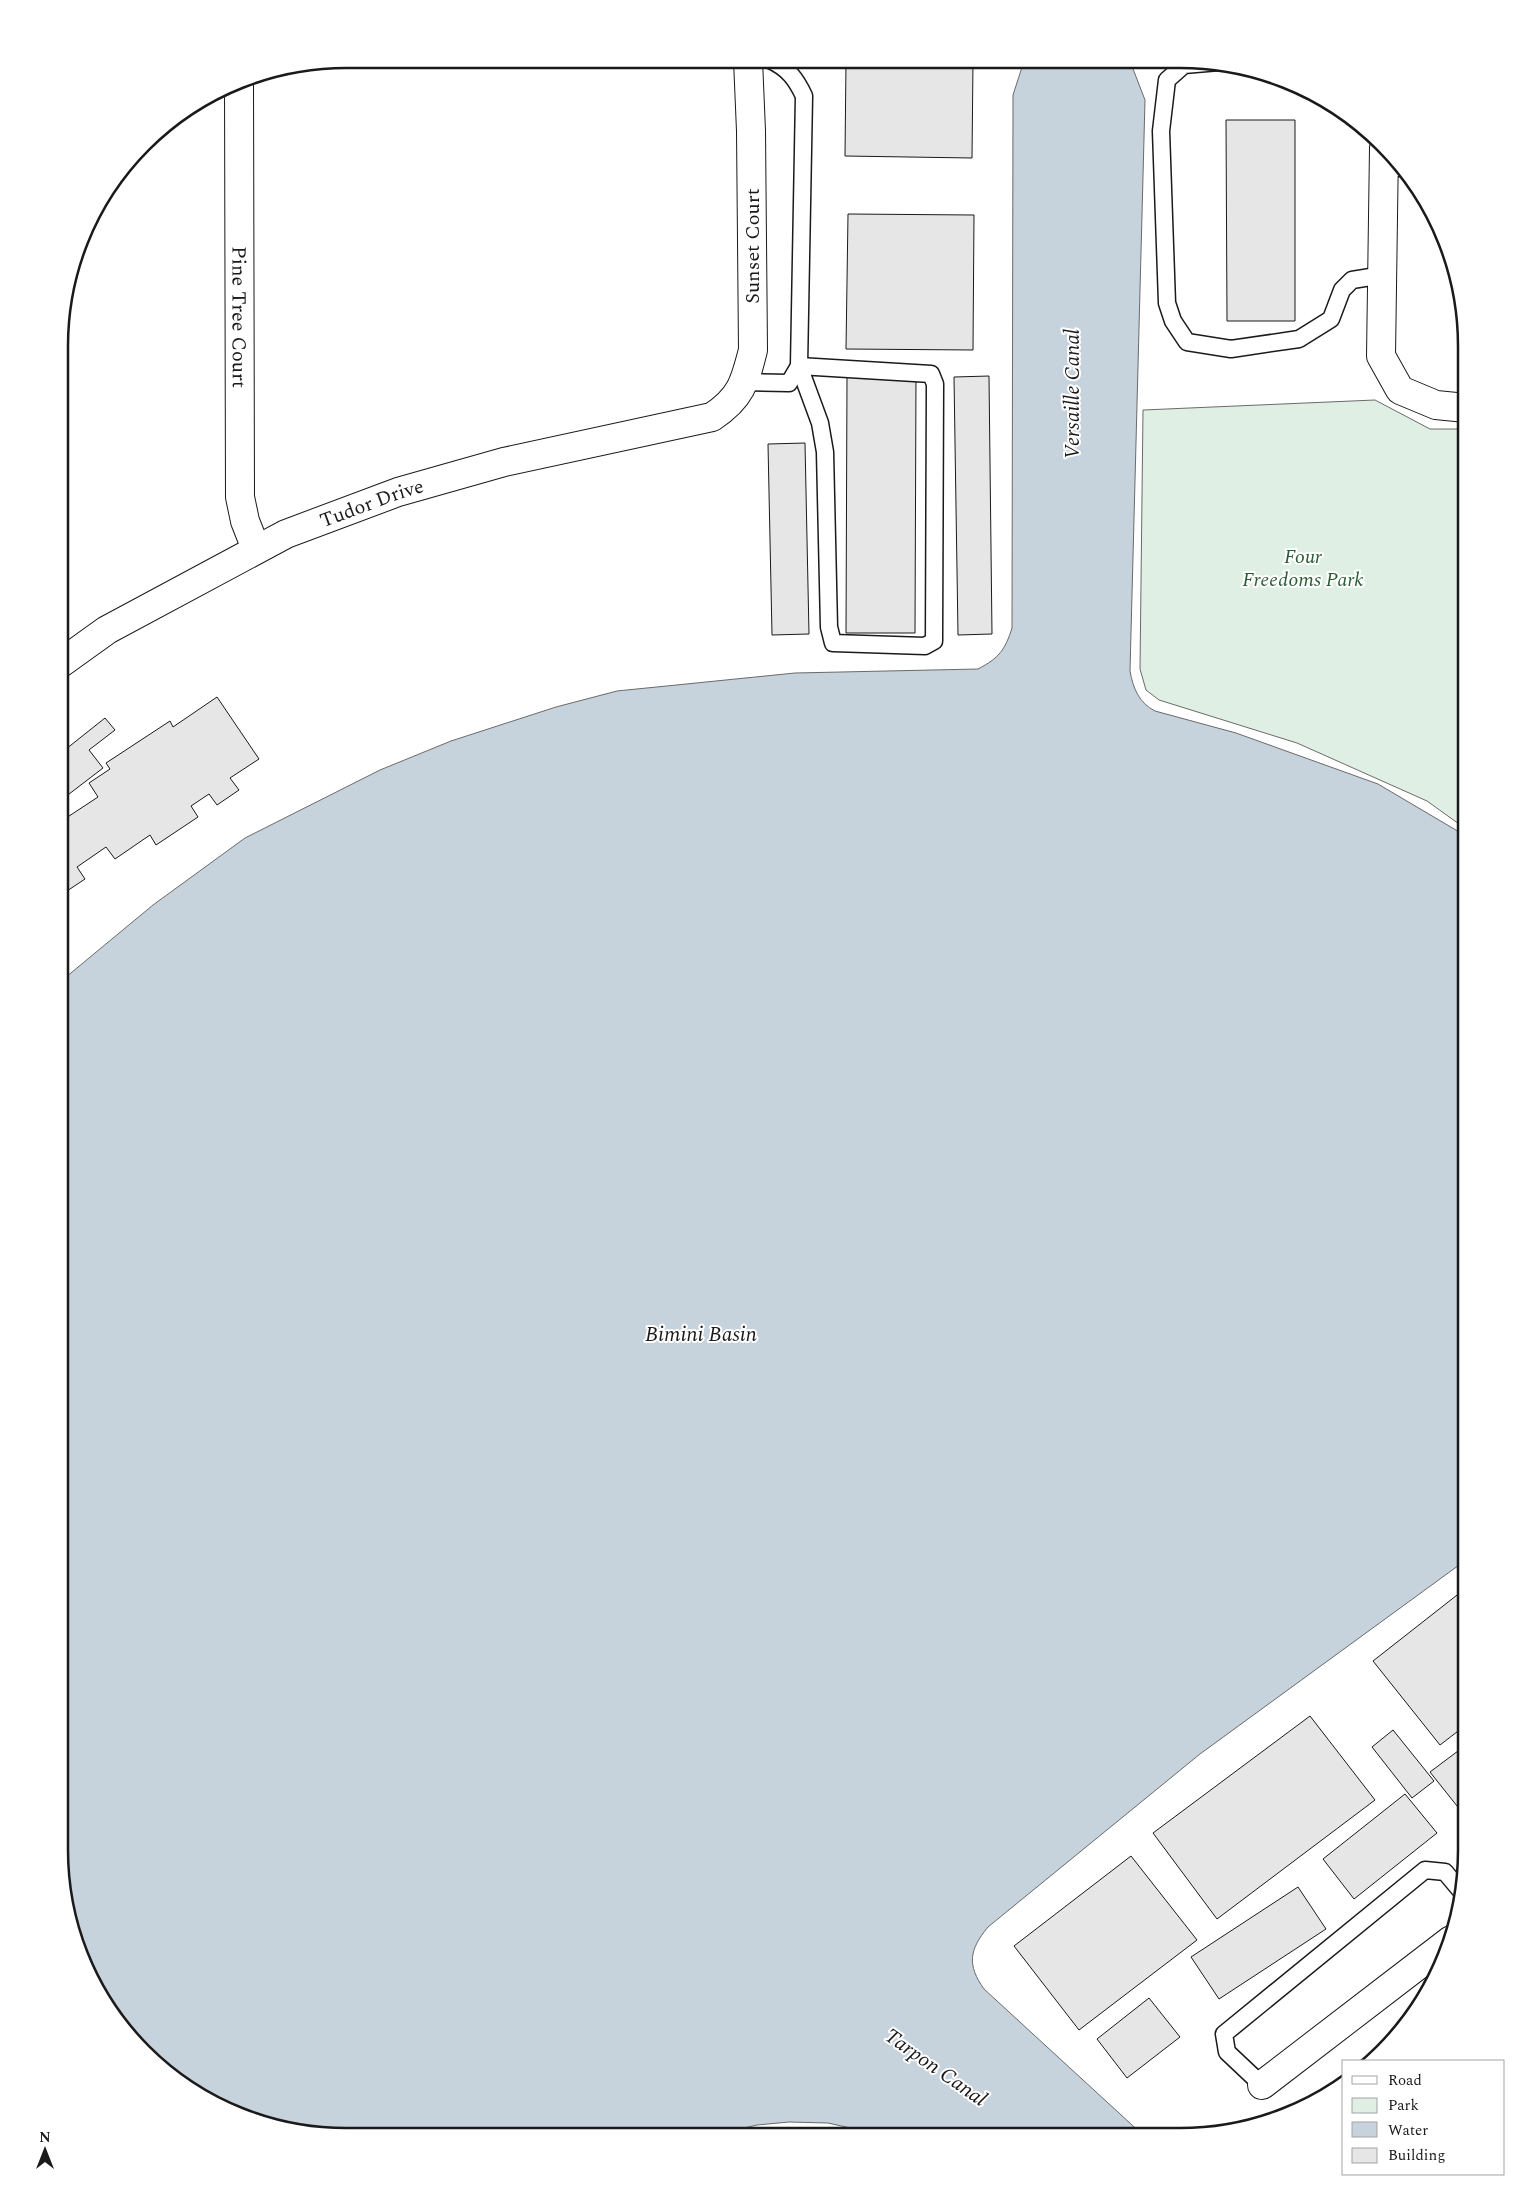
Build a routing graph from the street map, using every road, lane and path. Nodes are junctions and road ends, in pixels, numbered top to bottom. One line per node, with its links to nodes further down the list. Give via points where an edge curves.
1 (748, 67): 8 (street, Sunset Court, via 753,350)
2 (783, 67): 7 (lane, via 796,78 804,96)
3 (1178, 67): 6 (lane, via 1167,80 1161,131 1167,303 1173,321 1187,342 1231,348 1299,339 1332,319 1342,290 1352,280)
4 (239, 89): 11 (street, Pine Tree Court, via 240,497 244,521)
5 (1391, 164): 6 (street)
6 (1383, 275): 9 (street, via 1382,356 1400,390 1436,405)
7 (799, 366): 7 (lane, via 820,423 826,452 829,627 833,643 925,646 934,641 935,384 931,374); 8 (lane, via 788,383)
8 (743, 382): 10 (street, Sunset Court, via 729,406)
9 (1458, 407)
10 (712, 417): 11 (street, Tudor Drive, via 504,462 398,492 286,534)
11 (256, 549): 12 (street, Tudor Drive, via 107,630)
12 (67, 659)
13 (1455, 1884): 15 (lane, via 1445,1872 1425,1870 1224,2034 1227,2052)
14 (1439, 1949): 15 (street)
15 (1262, 2085)

